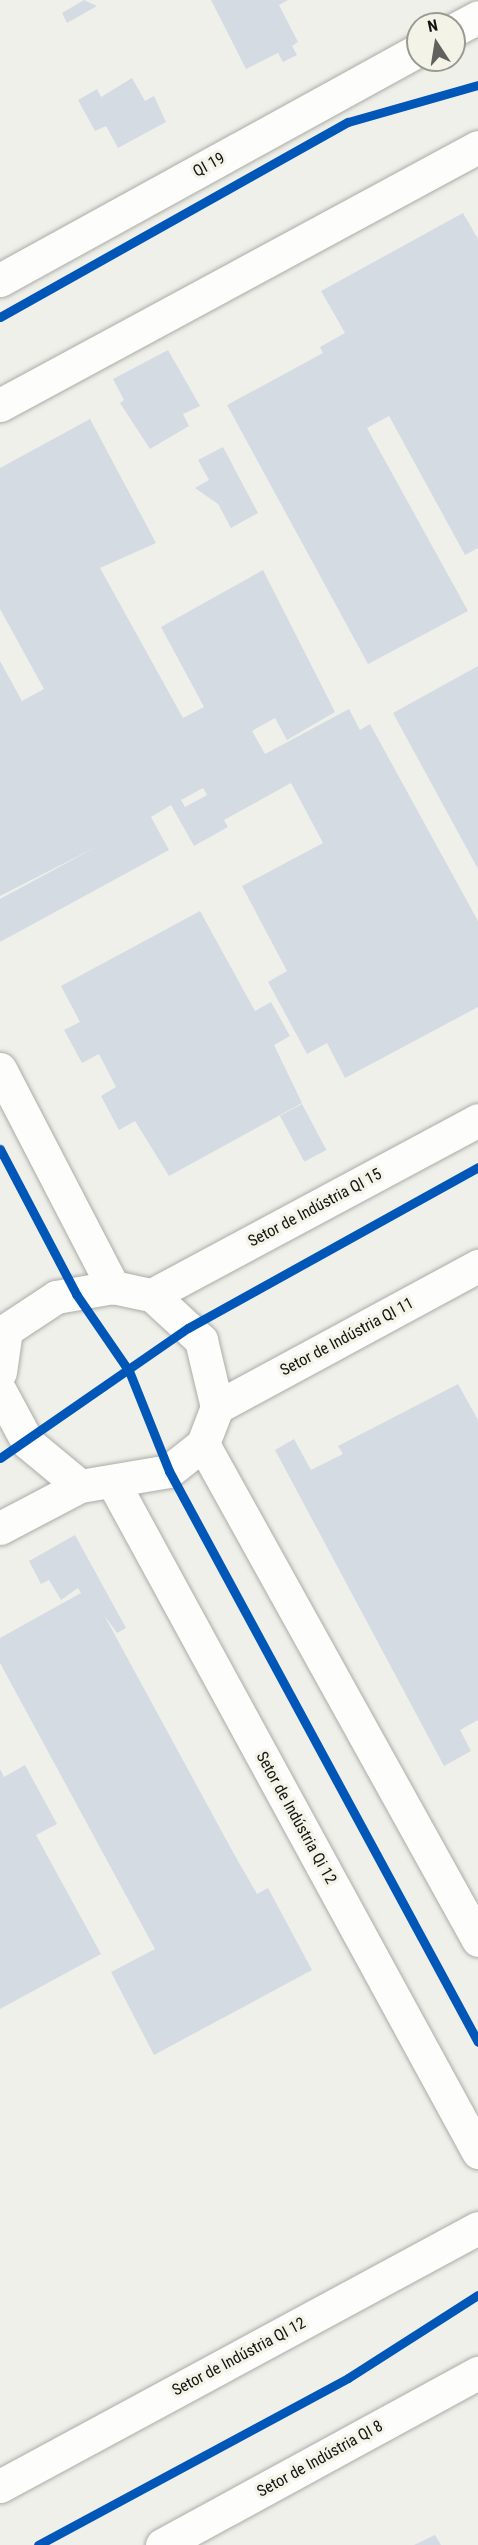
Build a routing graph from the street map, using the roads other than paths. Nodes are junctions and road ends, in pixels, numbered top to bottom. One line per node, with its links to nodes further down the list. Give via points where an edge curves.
1 (406, 57): 3 (street, QI 19)
2 (478, 147): 4 (street)
3 (0, 280)
4 (0, 405)
5 (0, 1069): 8 (street)
6 (478, 1120): 9 (street, Setor de Indústria QI 15)
7 (478, 1266): 13 (street, Setor de Indústria QI 11)
8 (113, 1287): 9 (street); 10 (street, via 56,1297)
9 (152, 1296): 13 (street, via 201,1340)
10 (3, 1324): 11 (street)
11 (0, 1372)
12 (0, 1391): 16 (street, via 28,1443)
13 (217, 1407): 14 (street)
14 (203, 1444): 15 (street, via 169,1471); 18 (street)
15 (114, 1484): 16 (street); 19 (street, Setor de Indústria Qi 12)
16 (80, 1486): 17 (street)
17 (0, 1528)
18 (478, 1940)
19 (478, 2152)
20 (478, 2228): 22 (street, Setor de Indústria QI 12)
21 (478, 2373): 23 (street, Setor de Indústria QI 8)
22 (0, 2486)
23 (162, 2545)

